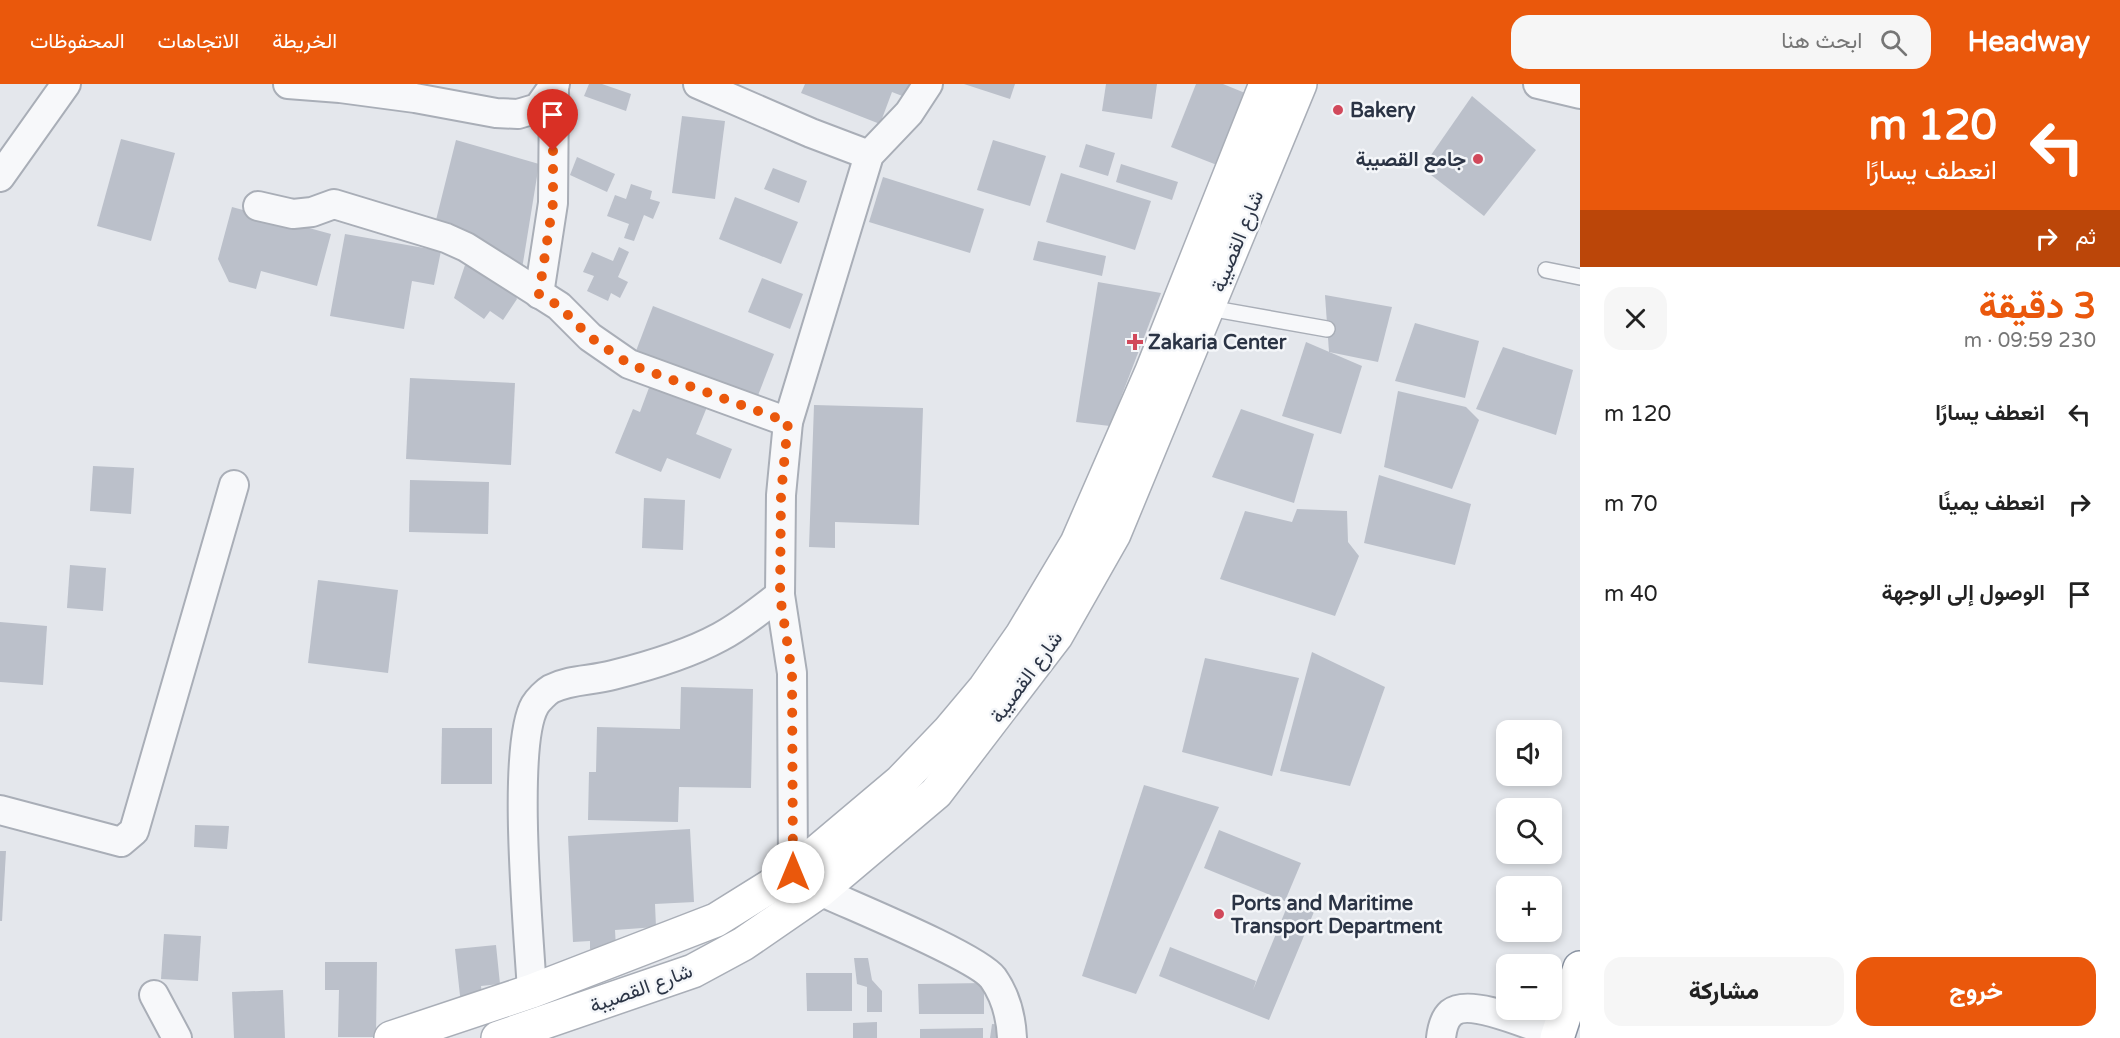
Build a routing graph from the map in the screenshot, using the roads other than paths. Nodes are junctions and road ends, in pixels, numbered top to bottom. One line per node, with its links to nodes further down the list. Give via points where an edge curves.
1 (66, 84): 12 (street)
2 (288, 84): 8 (street)
3 (698, 84): 11 (street)
4 (927, 84): 11 (street, via 909,113)
5 (1266, 84): 23 (main road, via 1147,382 1077,543 1022,635 985,688 901,781)
6 (1300, 84): 17 (main road, شارع القصيبة)
7 (1538, 84): 10 (street)
8 (340, 86): 9 (street, via 518,114 538,108)
9 (554, 86): 16 (street, via 553,203)
10 (1580, 94)
11 (869, 155): 19 (street)
12 (0, 177)
13 (258, 206): 16 (street, via 293,214 334,204 385,218 466,247)
14 (1546, 270): 15 (lane)
15 (1580, 277)
16 (539, 294): 19 (street, via 629,364)
17 (1209, 308): 18 (lane); 24 (main road, شارع القصيبة, via 1114,534 1056,636 936,793)
18 (1328, 329)
19 (788, 422): 21 (street, via 781,495)
20 (234, 485): 22 (street, via 134,831 121,842)
21 (780, 596): 23 (street, via 792,673); 26 (street, via 721,637 684,654 611,676 574,680 549,690 534,705 525,752 524,785)
22 (0, 810)
23 (793, 872): 26 (main road, via 716,920)
24 (820, 891): 31 (main road, شارع القصيبة, via 743,944 693,970); 32 (street, via 959,955 992,976 1006,1002)
25 (1580, 968): 28 (main road)
26 (532, 991): 30 (main road)
27 (154, 995): 29 (street)
28 (1557, 1037): 33 (street, via 1485,1010 1462,1007 1451,1013)
29 (177, 1038)
30 (391, 1038)
31 (498, 1038)
32 (1012, 1038)
33 (1441, 1038)

